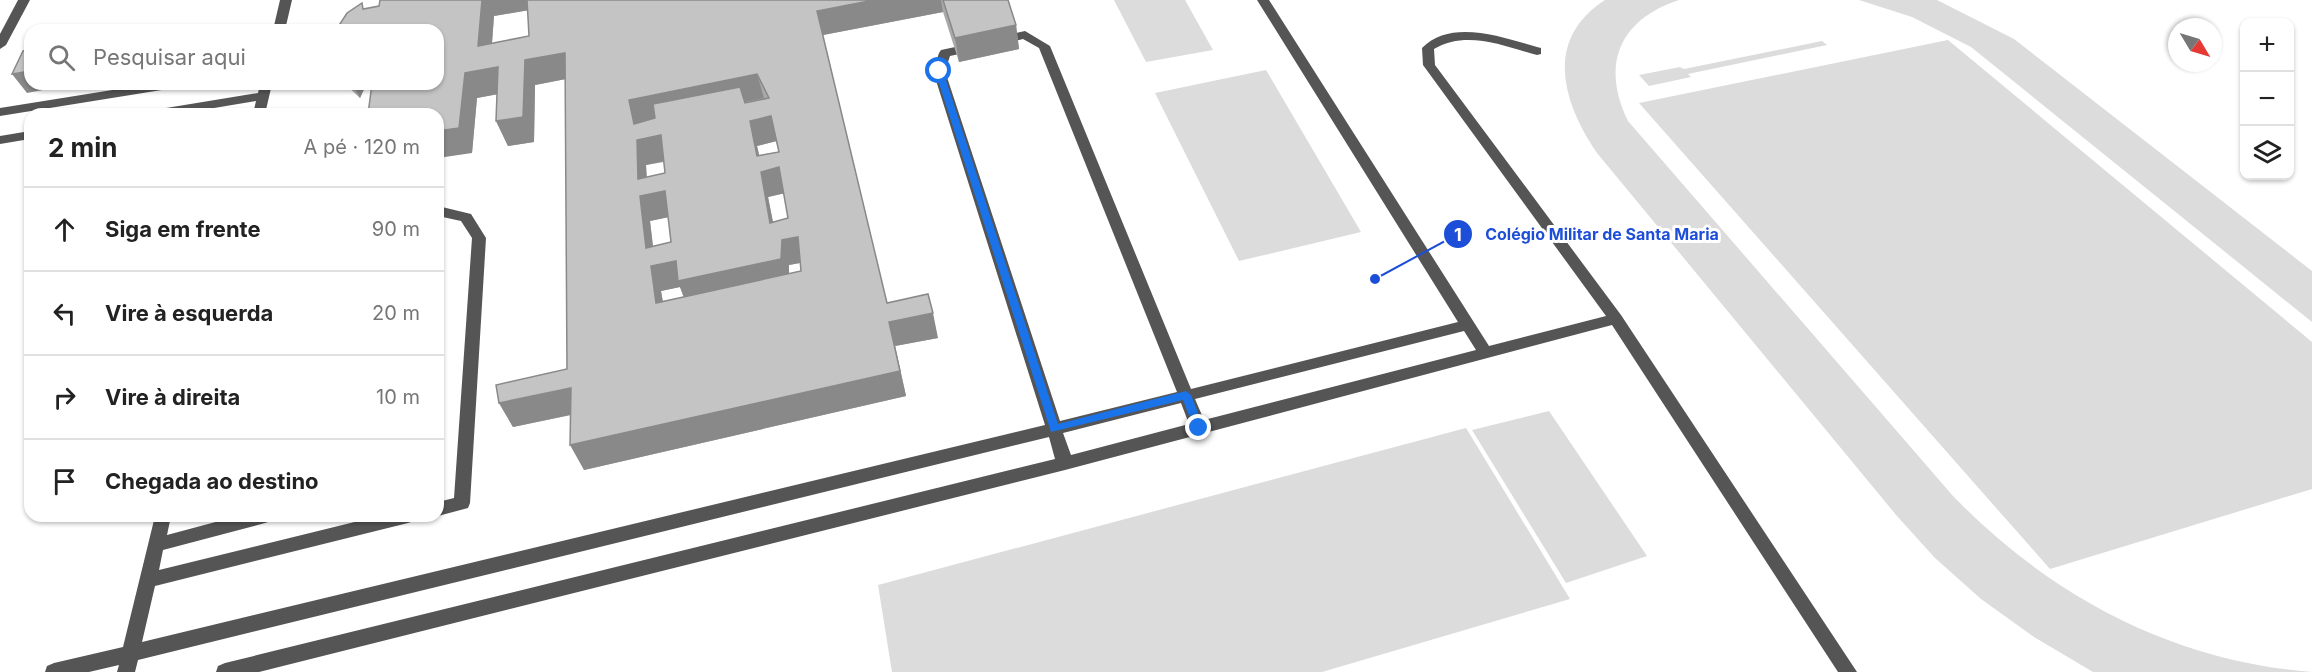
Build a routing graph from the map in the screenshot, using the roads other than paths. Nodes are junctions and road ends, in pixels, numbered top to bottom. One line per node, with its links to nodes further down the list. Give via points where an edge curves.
1 (24, 0): 5 (lane)
2 (286, 0): 4 (lane)
3 (1263, 0): 18 (lane)
4 (280, 24)
5 (0, 45)
6 (1537, 51): 17 (lane, via 1473,35 1439,39 1428,48 1430,65)
7 (137, 90): 10 (lane)
8 (264, 90): 11 (lane); 12 (lane)
9 (24, 108): 13 (lane)
10 (25, 108)
11 (182, 108)
12 (260, 108)
13 (0, 112)
14 (24, 136): 15 (lane)
15 (0, 140)
16 (444, 212): 24 (lane, via 466,217 479,238 462,503)
17 (1616, 319): 19 (lane); 34 (lane)
18 (1467, 325): 19 (lane); 20 (lane)
19 (1486, 354): 21 (lane)
20 (1186, 395): 21 (lane); 22 (lane); 22 (lane, via 1044,46 1025,35 945,53 939,71)
21 (1199, 428): 23 (lane)
22 (1054, 429): 23 (lane); 30 (lane)
23 (1065, 463): 33 (lane)
24 (444, 508)
25 (162, 522): 28 (lane)
26 (242, 522): 28 (lane)
27 (384, 522): 29 (lane)
28 (156, 545): 29 (lane)
29 (148, 580): 30 (lane)
30 (131, 653): 31 (lane); 32 (lane)
31 (54, 672)
32 (126, 672)
33 (225, 672)
34 (1848, 672)

